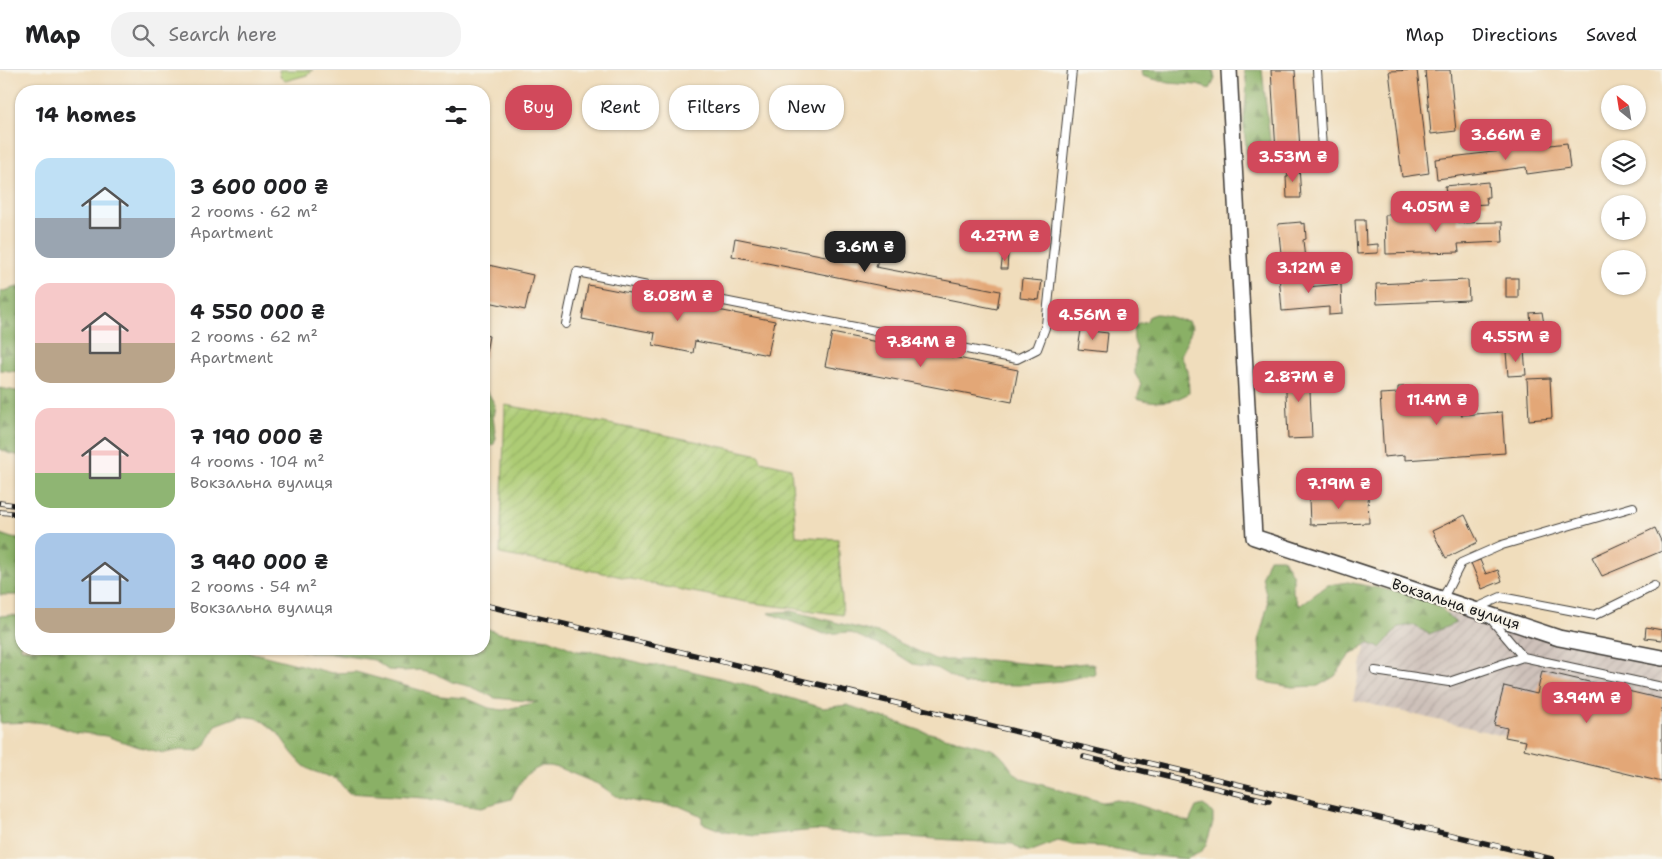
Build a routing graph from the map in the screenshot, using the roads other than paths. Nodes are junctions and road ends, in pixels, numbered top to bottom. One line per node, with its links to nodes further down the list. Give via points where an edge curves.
1 (1072, 70): 5 (lane, via 1046,325 1037,349 1017,359 578,272)
2 (1229, 70): 8 (street, Вокзальна вулиця, via 1254,537)
3 (1317, 70): 4 (lane)
4 (1322, 149)
5 (566, 324)
6 (1633, 507): 8 (lane, via 1502,546 1461,563)
7 (1654, 586): 9 (lane, via 1595,615 1501,597)
8 (1442, 600): 9 (street, Вокзальна вулиця)
9 (1473, 610): 10 (street, Вокзальна вулиця)
10 (1488, 615): 11 (lane); 12 (street, Вокзальна вулиця, via 1559,638)
11 (1523, 657): 13 (lane, via 1449,682); 14 (lane)
12 (1662, 658)
13 (1375, 671)
14 (1662, 687)

